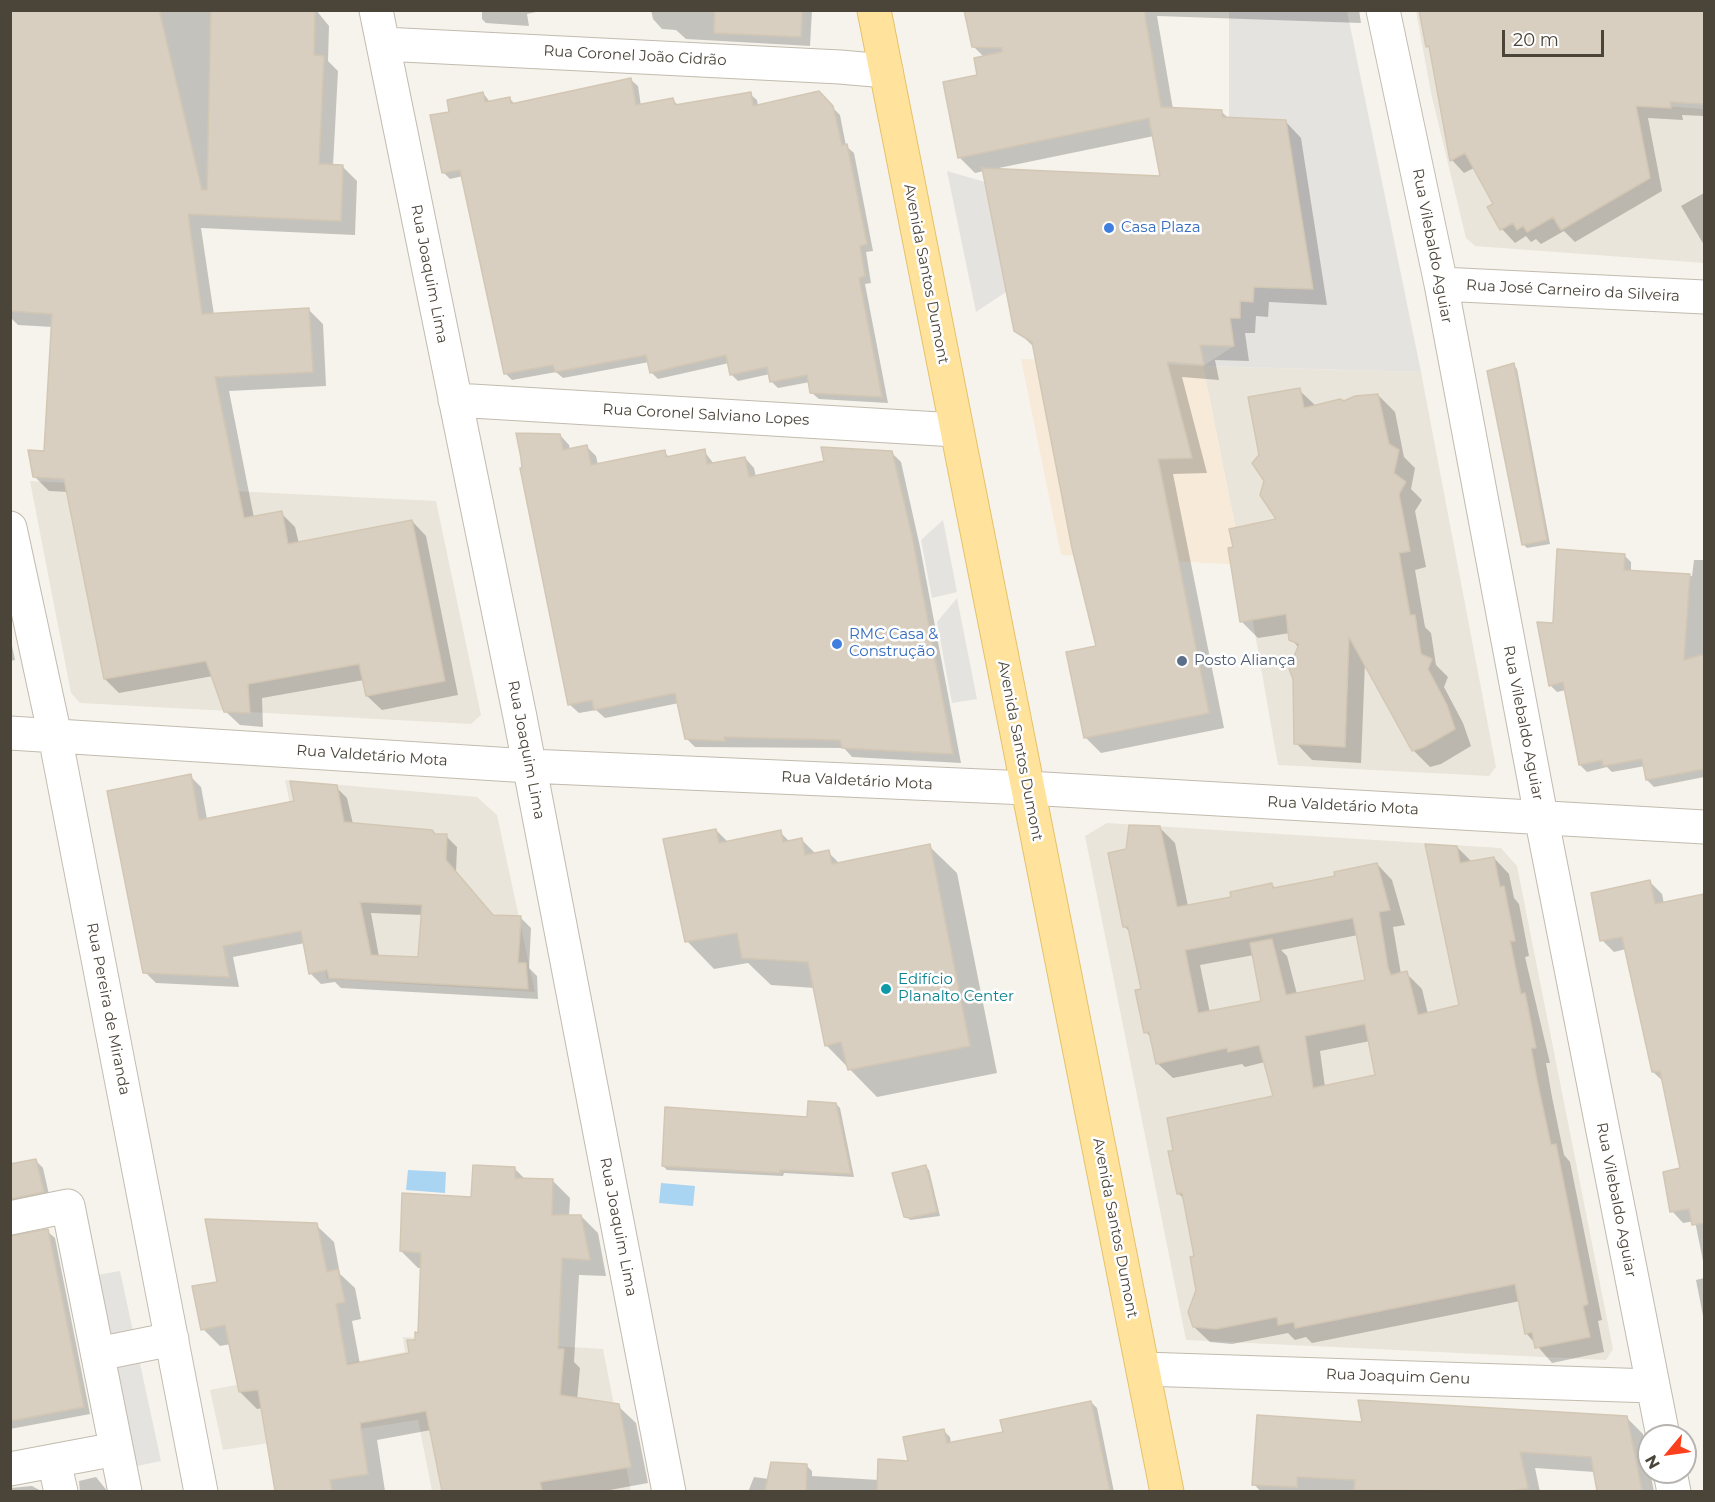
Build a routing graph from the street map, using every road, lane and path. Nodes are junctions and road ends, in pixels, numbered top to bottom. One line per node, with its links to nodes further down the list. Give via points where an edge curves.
1 (376, 10): 4 (street, Rua Joaquim Lima)
2 (874, 10): 5 (main road, Avenida Santos Dumont)
3 (1383, 10): 6 (street, Rua Vilebaldo Aguiar)
4 (383, 44): 5 (street, Rua Coronel João Cidrão); 8 (street, Rua Joaquim Lima)
5 (885, 71): 9 (main road, Avenida Santos Dumont)
6 (1441, 284): 7 (street, Rua José Carneiro da Silveira); 15 (street, Rua Vilebaldo Aguiar)
7 (1704, 297)
8 (455, 400): 9 (street, Rua Coronel Salviano Lopes); 13 (street, Rua Joaquim Lima)
9 (956, 430): 14 (main road, Avenida Santos Dumont)
10 (10, 528): 12 (street, Rua Pereira de Miranda)
11 (10, 733): 12 (street, Rua Valdetário Mota)
12 (55, 736): 13 (street, Rua Valdetário Mota); 18 (street, Rua Pereira de Miranda)
13 (529, 766): 14 (street, Rua Valdetário Mota); 28 (street, Rua Joaquim Lima)
14 (1027, 788): 15 (street, Rua Valdetário Mota); 20 (main road, Avenida Santos Dumont)
15 (1541, 816): 16 (street, Rua Valdetário Mota); 21 (street, Rua Vilebaldo Aguiar)
16 (1704, 827)
17 (10, 1218): 19 (street, via 68,1206)
18 (172, 1339): 19 (street); 27 (street, Rua Pereira de Miranda)
19 (98, 1354): 23 (street)
20 (1143, 1369): 21 (street, Rua Joaquim Genu); 29 (main road, Avenida Santos Dumont)
21 (1652, 1386): 22 (street, Rua Vilebaldo Aguiar)
22 (1660, 1424)
23 (116, 1449): 25 (street); 26 (street)
24 (10, 1469): 25 (street)
25 (58, 1476)
26 (125, 1491)
27 (201, 1491)
28 (669, 1491)
29 (1167, 1491)

